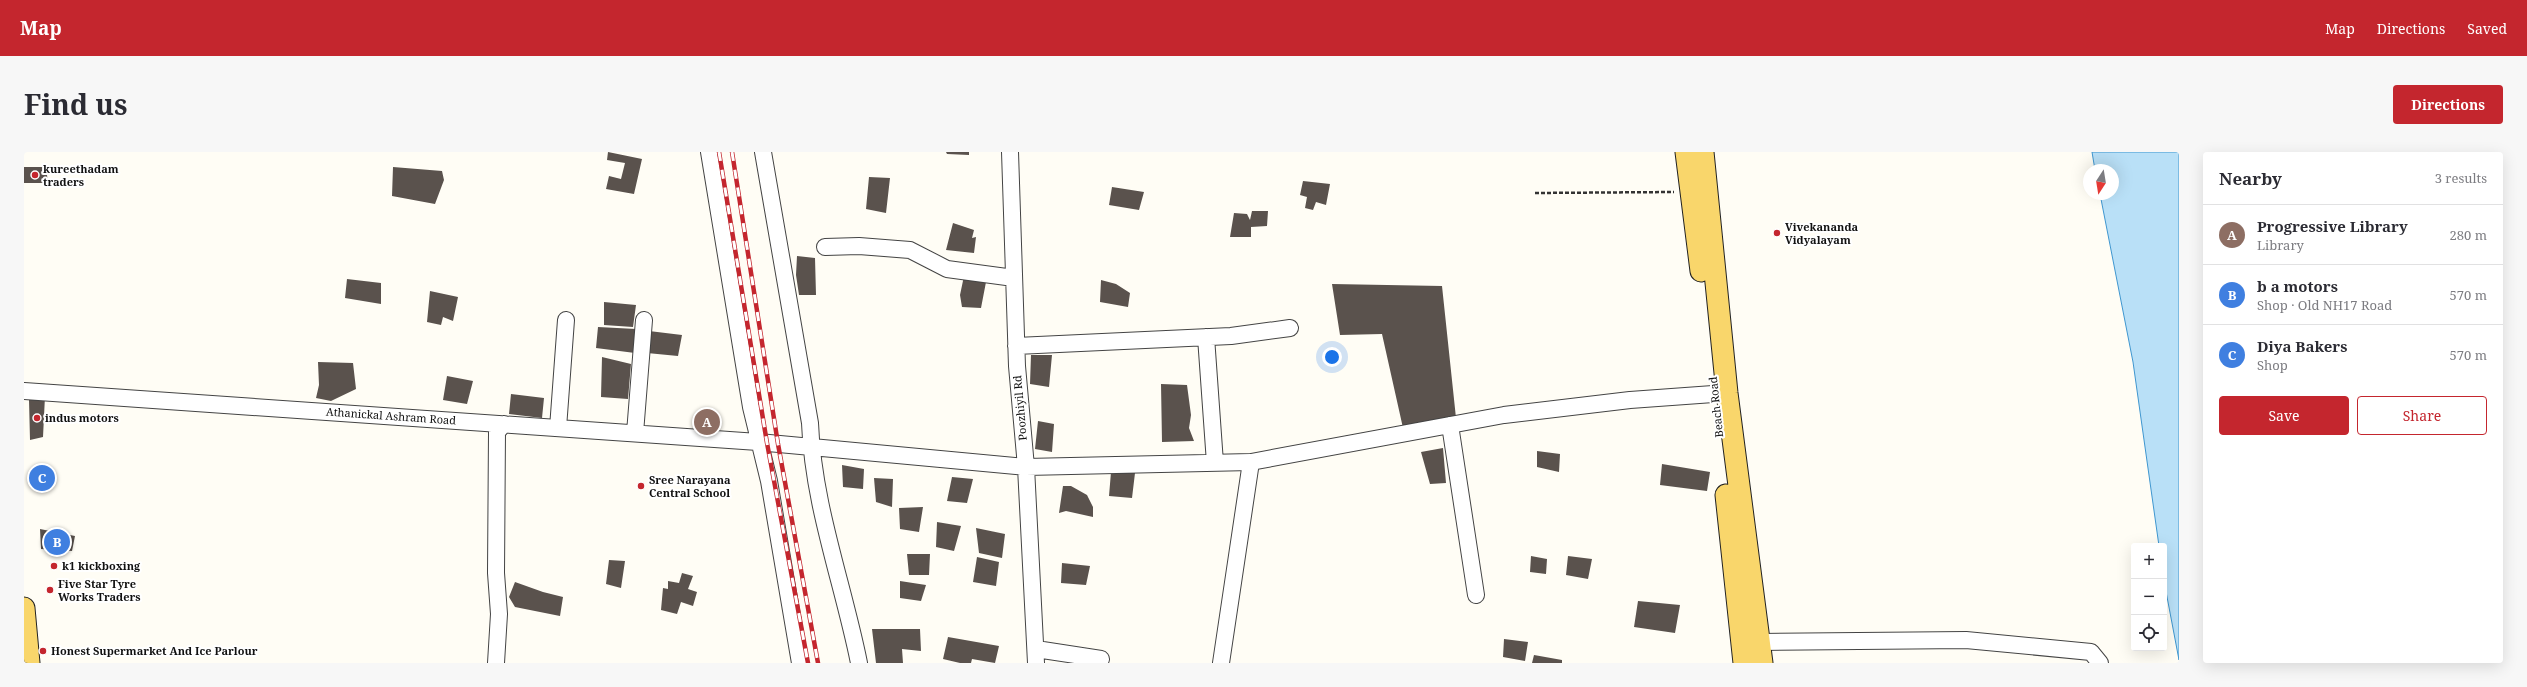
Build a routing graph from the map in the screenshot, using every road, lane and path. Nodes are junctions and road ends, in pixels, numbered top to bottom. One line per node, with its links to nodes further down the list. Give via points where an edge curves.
1 (709, 152): 21 (street)
2 (763, 152): 22 (street, via 810,423)
3 (1010, 152): 9 (street, Poozhiyil Rd)
4 (1686, 152): 6 (main road, Beach Road)
5 (1703, 152): 16 (main road)
6 (1691, 192): 7 (path); 16 (main road, Beach Road)
7 (1535, 193)
8 (826, 247): 9 (street, via 859,246 910,250 947,269)
9 (1014, 278): 14 (street, Poozhiyil Rd)
10 (566, 320): 19 (street)
11 (644, 320): 20 (street)
12 (1290, 328): 13 (street)
13 (1206, 337): 14 (street); 24 (street)
14 (1016, 346): 25 (street, Poozhiyil Rd)
15 (24, 391): 17 (street, Athanickal Ashram Road)
16 (1721, 393): 18 (street, Athanickal Ashram Road, via 1504,415); 28 (main road); 36 (main road, Beach Road)
17 (504, 424): 19 (street, Athanickal Ashram Road); 32 (street, via 497,432 496,573 499,614)
18 (1450, 425): 23 (street, Athanickal Ashram Road); 26 (street)
19 (558, 428): 20 (street, Athanickal Ashram Road)
20 (635, 433): 21 (street, Athanickal Ashram Road)
21 (758, 442): 22 (street, Athanickal Ashram Road); 33 (street, via 769,481)
22 (811, 447): 25 (street, Athanickal Ashram Road); 34 (street, via 817,486)
23 (1251, 462): 24 (street, Athanickal Ashram Road); 35 (street)
24 (1215, 463): 25 (street, Athanickal Ashram Road)
25 (1026, 467): 29 (street, Poozhiyil Rd)
26 (1476, 596)
27 (24, 608): 31 (main road)
28 (1760, 642): 37 (main road); 38 (street, via 1966,640 2091,652)
29 (1036, 656): 30 (street)
30 (1101, 659)
31 (29, 663)
32 (496, 663)
33 (800, 663)
34 (859, 663)
35 (1221, 663)
36 (1744, 663)
37 (1762, 663)
38 (2100, 663)

